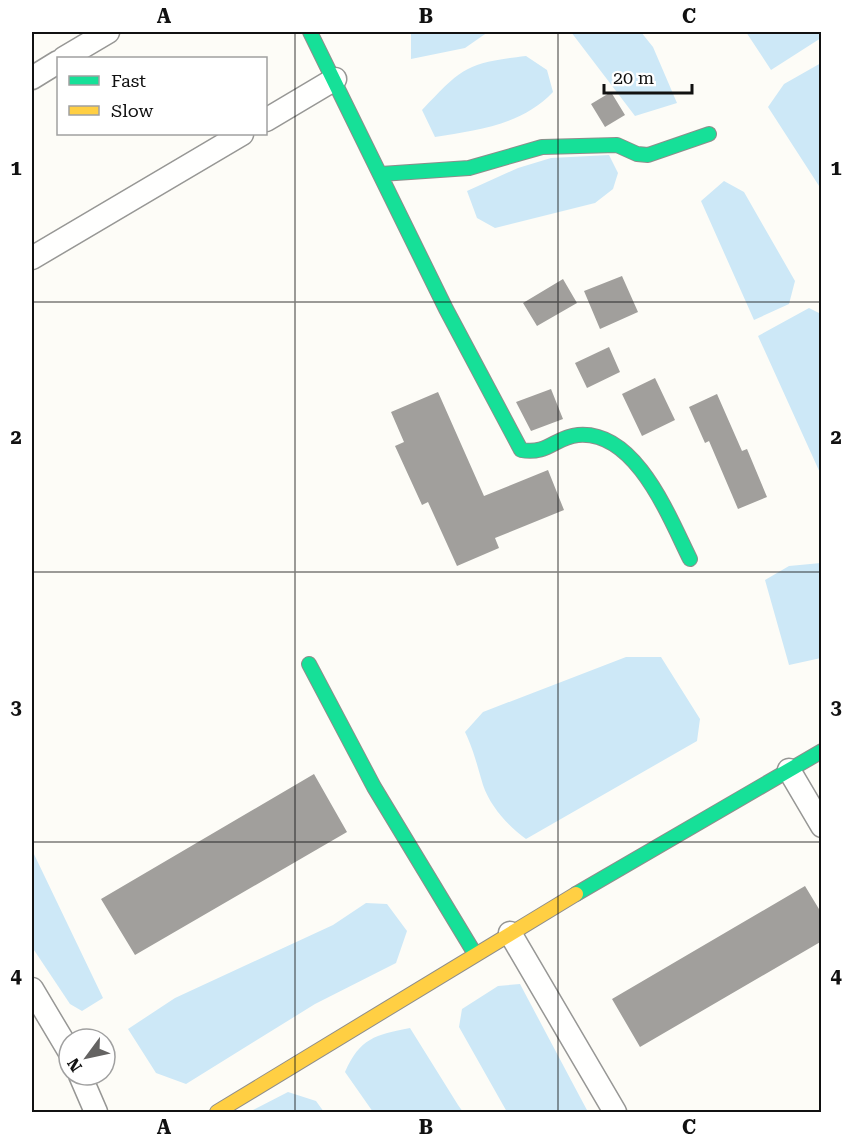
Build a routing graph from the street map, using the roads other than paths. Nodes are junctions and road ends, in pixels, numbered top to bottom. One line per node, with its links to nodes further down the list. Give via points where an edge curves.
1 (108, 32): 3 (street)
2 (310, 32): 6 (street)
3 (66, 57)
4 (57, 63): 5 (street)
5 (32, 78)
6 (335, 79): 7 (street); 10 (street)
7 (267, 119)
8 (709, 134): 10 (street, via 648,155 617,144 542,147 469,168)
9 (240, 135): 11 (street)
10 (381, 174): 12 (street, via 446,309 521,450 535,453 575,435 596,434 616,445 646,477)
11 (32, 258)
12 (690, 559)
13 (309, 664): 18 (street, via 374,787)
14 (822, 751): 15 (street)
15 (789, 770): 16 (street); 17 (street)
16 (822, 826)
17 (510, 933): 18 (street); 24 (street)
18 (475, 954): 23 (street)
19 (32, 989): 20 (street)
20 (57, 1031)
21 (85, 1087): 22 (street)
22 (96, 1113)
23 (217, 1113)
24 (615, 1113)

